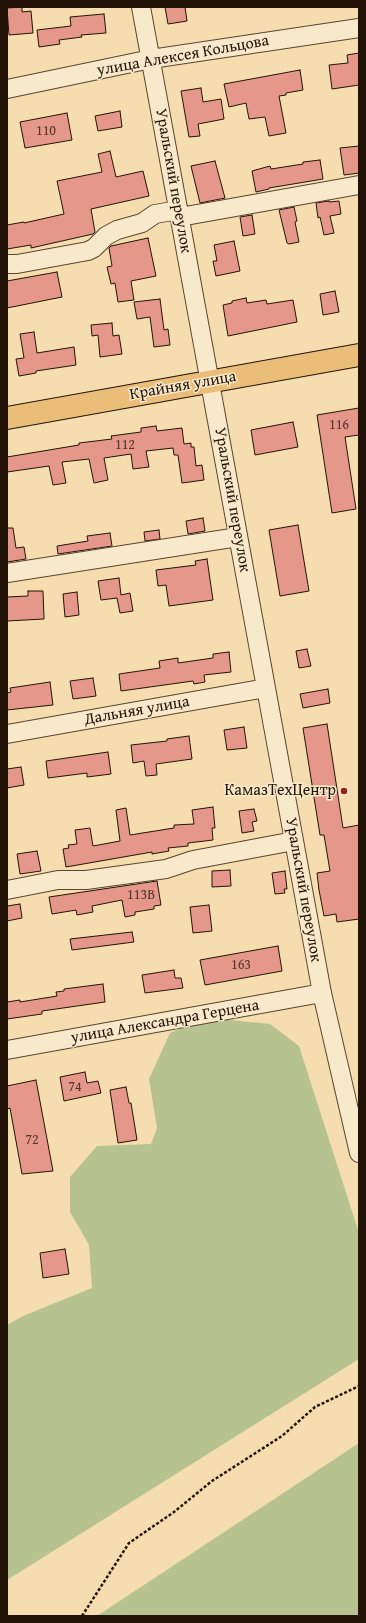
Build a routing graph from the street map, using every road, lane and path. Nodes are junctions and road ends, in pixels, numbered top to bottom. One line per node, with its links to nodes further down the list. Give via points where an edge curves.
1 (141, 7): 3 (street, Уральский переулок)
2 (359, 28): 3 (street, улица Алексея Кольцова)
3 (151, 59): 4 (street, улица Алексея Кольцова); 6 (street, Уральский переулок)
4 (7, 89)
5 (359, 185): 6 (street)
6 (179, 213): 7 (street, via 155,214 142,223 117,230 88,252); 9 (street, Уральский переулок)
7 (7, 264)
8 (359, 355): 9 (main road, Крайняя улица)
9 (210, 382): 10 (main road, Крайняя улица); 11 (street, Уральский переулок)
10 (7, 418)
11 (238, 537): 12 (street); 13 (street, Уральский переулок)
12 (7, 573)
13 (266, 688): 14 (street, Дальняя улица); 15 (street, Уральский переулок)
14 (7, 734)
15 (294, 841): 16 (street, via 193,860 166,869 92,880 58,880); 17 (street, Уральский переулок)
16 (7, 890)
17 (322, 993): 18 (street, улица Александра Герцена); 19 (street, Уральский переулок)
18 (7, 1050)
19 (359, 1152)
20 (359, 1386): 21 (path, via 315,1407 282,1436 212,1481 174,1512 129,1543)
21 (82, 1616)

